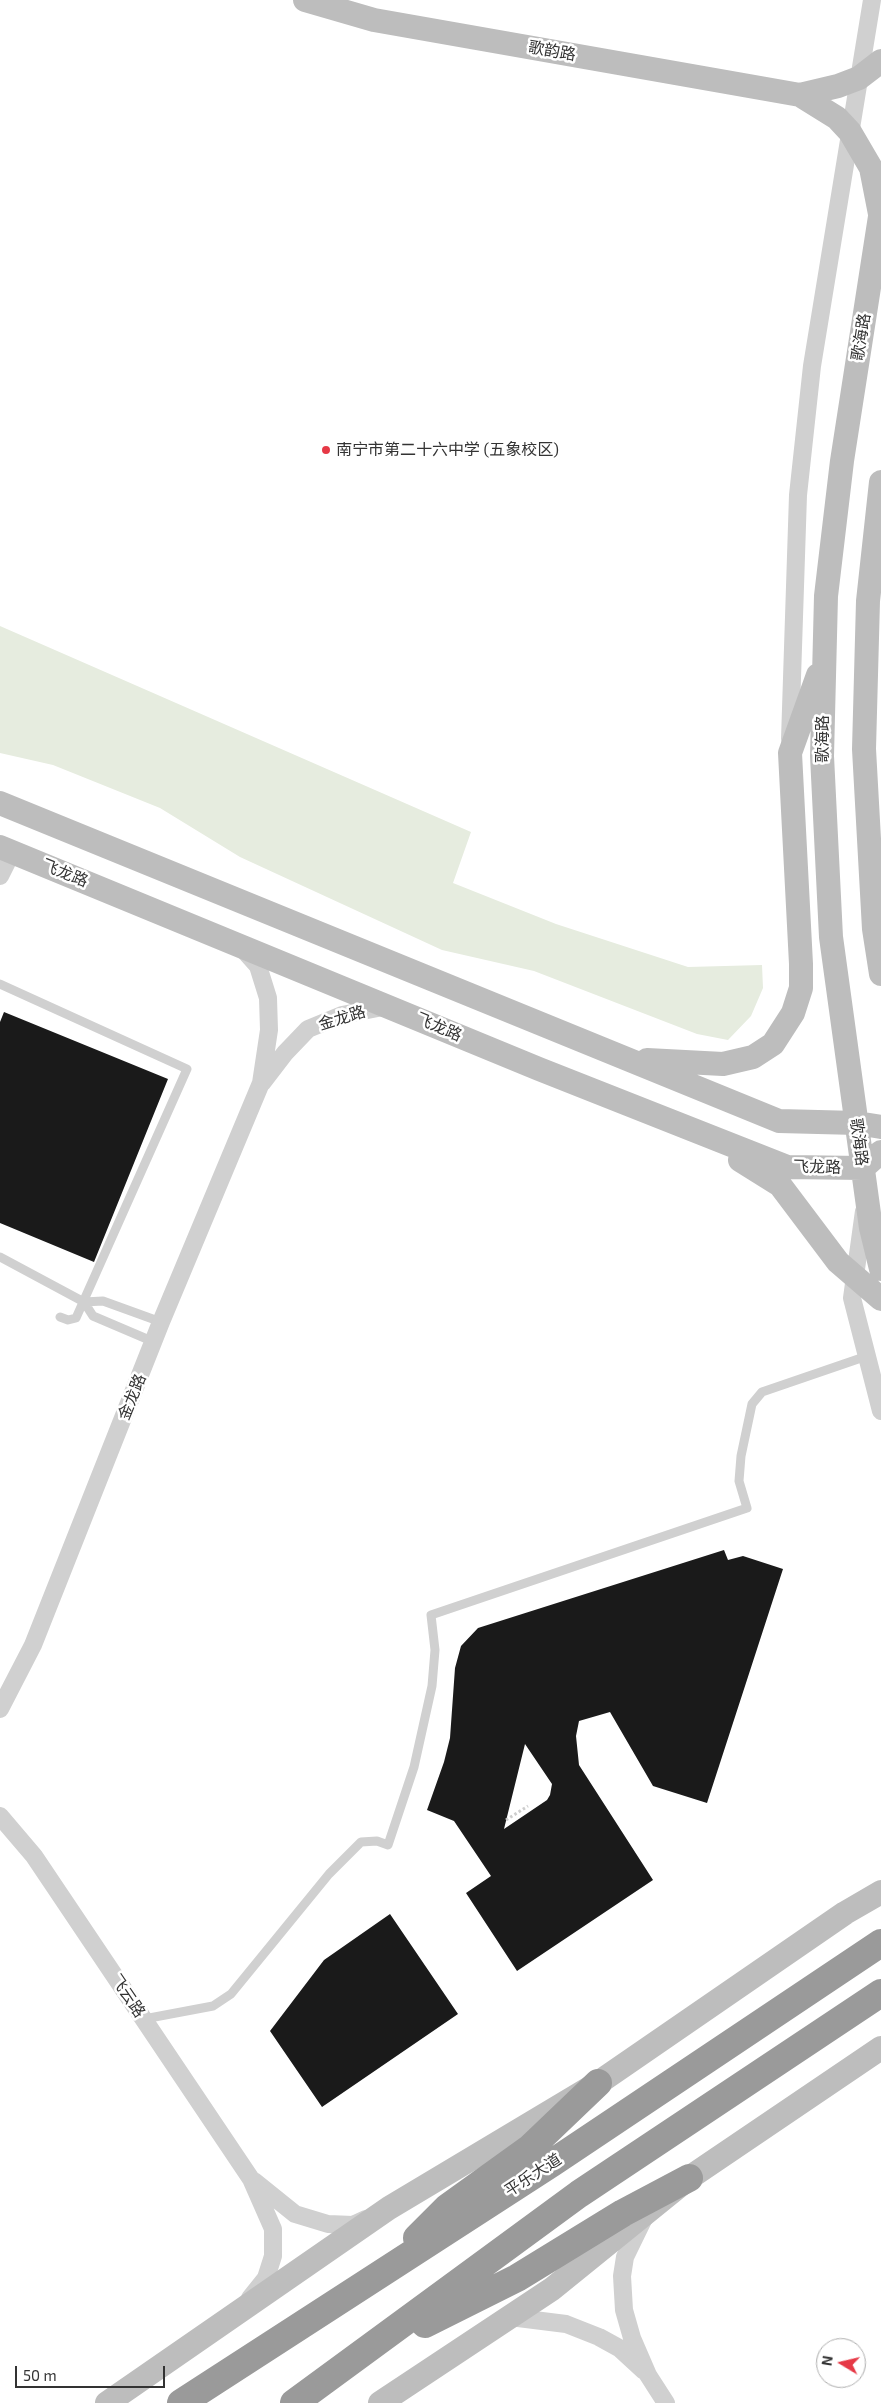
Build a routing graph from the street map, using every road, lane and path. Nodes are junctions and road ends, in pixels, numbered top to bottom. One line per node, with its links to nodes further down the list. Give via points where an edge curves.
1 (306, 0): 5 (main road, 歌韵路, via 374,20)
2 (872, 0): 4 (street)
3 (881, 61): 4 (main road)
4 (859, 78): 5 (main road); 6 (street)
5 (800, 95): 6 (main road, 歌海路, via 837,118)
6 (850, 132): 7 (main road, 歌海路, via 871,168); 10 (street, via 812,366 798,495)
7 (881, 212): 9 (main road, 歌海路, via 842,461 826,596)
8 (881, 482): 15 (main road, via 868,601 864,749 874,929)
9 (825, 655): 10 (main road); 20 (main road, 歌海路, via 822,756 831,937)
10 (790, 753): 18 (main road, via 801,964 801,988 793,1013 772,1044 752,1057 723,1064)
11 (0, 803): 18 (main road)
12 (6, 850): 13 (street); 14 (main road, 飞龙路)
13 (0, 876)
14 (239, 945): 17 (main road, 飞龙路); 19 (street, 金龙路, via 258,966 268,998 269,1030)
15 (881, 974)
16 (0, 984): 30 (lane, via 186,1069)
17 (388, 1006): 19 (street, 金龙路, via 342,1015 308,1029); 22 (main road, 飞龙路)
18 (629, 1059): 20 (main road, via 779,1121)
19 (261, 1083): 32 (street, 金龙路)
20 (857, 1123): 21 (main road); 24 (main road, 歌海路)
21 (881, 1127)
22 (690, 1129): 24 (main road, 飞龙路, via 787,1167); 28 (main road, via 780,1185 838,1262)
23 (881, 1152): 24 (main road, 飞龙路)
24 (863, 1168): 25 (main road, 歌海路)
25 (866, 1193): 27 (main road, 歌海路); 28 (street)
26 (0, 1257): 30 (lane)
27 (881, 1269)
28 (855, 1277): 29 (main road); 34 (street, via 852,1298)
29 (881, 1299)
30 (84, 1302): 31 (lane, via 76,1318); 32 (lane, via 103,1301); 33 (lane, via 93,1316)
31 (60, 1317)
32 (161, 1322): 33 (street, 金龙路)
33 (154, 1342): 36 (street, 金龙路, via 33,1645)
34 (867, 1356): 35 (street); 43 (lane, via 762,1392 752,1404 739,1482 746,1508 431,1615 436,1650 432,1686 414,1767 388,1845 376,1841 361,1842 329,1874 231,1994 213,2006)
35 (881, 1412)
36 (0, 1710)
37 (528, 1806): 39 (path)
38 (0, 1816): 43 (street, 飞云路, via 34,1856)
39 (506, 1820)
40 (876, 1894): 45 (main road)
41 (881, 1943): 50 (highway, 平乐大道)
42 (881, 1992): 53 (highway, via 579,2194)
43 (144, 2019): 47 (street, 飞云路)
44 (881, 2048): 46 (main road)
45 (598, 2083): 48 (main road); 50 (highway, via 530,2148 448,2206)
46 (689, 2178): 49 (main road); 53 (highway, via 517,2278)
47 (252, 2179): 48 (street, 飞云路, via 296,2214 328,2224 352,2225); 51 (street, 飞云路, via 273,2229 273,2256 266,2278)
48 (389, 2208): 51 (main road)
49 (646, 2213): 52 (main road, via 552,2289); 54 (street, via 624,2257 622,2276 624,2310)
50 (378, 2276): 56 (highway, 平乐大道)
51 (243, 2307): 55 (main road)
52 (510, 2317): 54 (street, via 566,2324 599,2336 619,2348); 58 (main road)
53 (356, 2359): 57 (highway)
54 (648, 2375): 59 (street)
55 (107, 2403)
56 (181, 2403)
57 (294, 2403)
58 (380, 2403)
59 (666, 2403)

